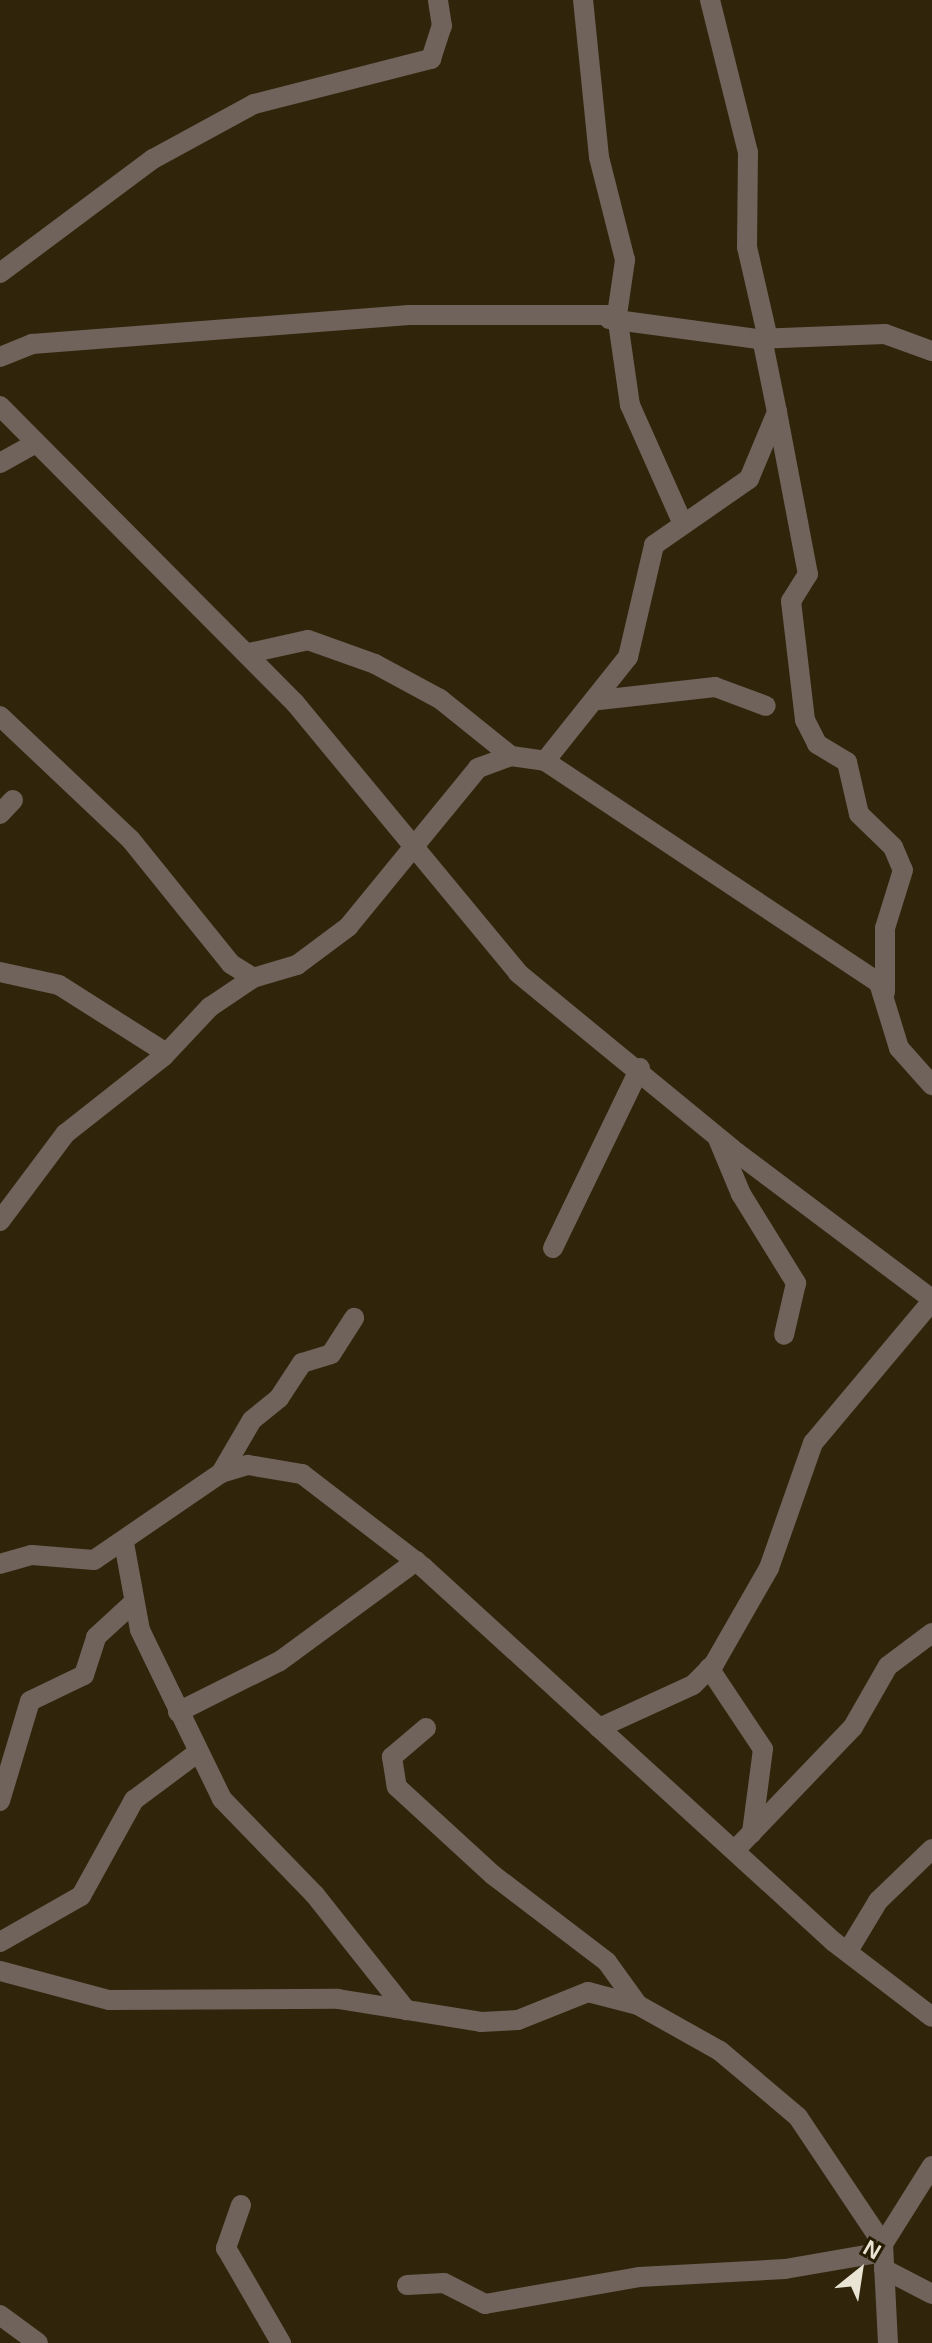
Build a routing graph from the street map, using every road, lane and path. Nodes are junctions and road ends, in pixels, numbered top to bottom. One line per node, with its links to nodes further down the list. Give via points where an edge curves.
1 (438, 0): 4 (street, via 442,26 431,59 254,104 153,159)
2 (583, 0): 5 (street, via 599,157 626,277)
3 (710, 0): 6 (street, via 748,152 747,247)
4 (0, 273)
5 (614, 320): 6 (street); 8 (street, via 409,315 32,344); 13 (street, via 630,405)
6 (765, 338): 7 (street, via 885,334); 10 (street)
7 (932, 351)
8 (0, 357)
9 (0, 406): 11 (street)
10 (777, 412): 13 (street, via 749,479); 23 (street, via 808,574 791,601 805,720 817,744 847,762 859,814 893,847 903,870 885,928)
11 (33, 445): 12 (street); 14 (street)
12 (0, 463)
13 (682, 522): 15 (street, via 650,551 635,643)
14 (249, 653): 18 (street, via 308,640 375,664 440,699); 20 (street)
15 (599, 700): 16 (street, via 715,687); 19 (street)
16 (766, 706)
17 (0, 716): 22 (street, via 131,840 231,964)
18 (511, 756): 19 (street); 20 (street, via 478,768)
19 (545, 761): 23 (street)
20 (413, 848): 22 (street, via 316,953); 25 (street, via 518,973)
21 (0, 972): 24 (street, via 59,985)
22 (253, 978): 24 (street, via 210,1007)
23 (885, 992): 26 (street, via 899,1048)
24 (166, 1053): 28 (street, via 65,1134)
25 (640, 1068): 27 (street); 29 (street)
26 (932, 1085)
27 (717, 1136): 30 (street); 32 (street, via 741,1194 796,1283)
28 (0, 1221)
29 (553, 1248)
30 (932, 1300): 41 (street, via 813,1443 769,1568)
31 (354, 1318): 33 (street, via 331,1354 302,1363 279,1398 252,1420)
32 (784, 1335)
33 (221, 1473): 34 (street); 35 (street, via 248,1465 302,1474)
34 (124, 1543): 36 (street, via 94,1560 32,1555); 37 (street)
35 (416, 1561): 42 (street, via 280,1661); 44 (street)
36 (0, 1564)
37 (132, 1604): 42 (street); 46 (street, via 96,1637 84,1675 30,1701)
38 (932, 1633): 39 (street)
39 (904, 1652): 40 (street); 47 (street, via 853,1727)
40 (932, 1655)
41 (709, 1668): 44 (street, via 693,1685); 47 (street, via 763,1749)
42 (178, 1712): 45 (street)
43 (426, 1728): 53 (street, via 392,1757 397,1787 493,1875 607,1962)
44 (599, 1728): 48 (street)
45 (197, 1753): 50 (street, via 134,1800 81,1896); 54 (street, via 222,1799 315,1895)
46 (0, 1801)
47 (752, 1833): 48 (street)
48 (737, 1848): 51 (street)
49 (932, 1849): 51 (street, via 878,1901)
50 (2, 1935)
51 (848, 1951): 55 (street)
52 (0, 1971): 54 (street, via 124,2001 338,1999)
53 (638, 2005): 54 (street, via 588,1992 518,2020); 58 (street, via 720,2051 798,2117)
54 (406, 2010)
55 (932, 2017)
56 (932, 2166): 58 (street)
57 (241, 2205): 63 (street, via 226,2248)
58 (883, 2255): 59 (street, via 771,2271 639,2277 485,2304 444,2283); 60 (street); 64 (street)
59 (407, 2285)
60 (932, 2294)
61 (0, 2315): 62 (street)
62 (38, 2343)
63 (281, 2343)
64 (888, 2343)

